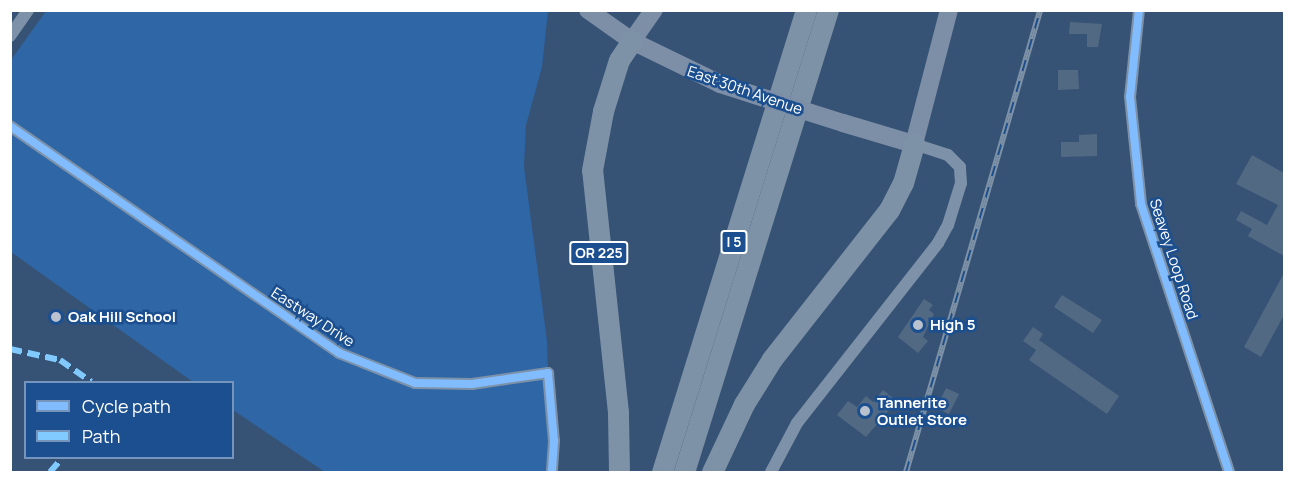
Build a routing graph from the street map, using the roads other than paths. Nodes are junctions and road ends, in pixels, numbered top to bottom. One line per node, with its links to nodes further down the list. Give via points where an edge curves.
1 (28, 10): 8 (street)
2 (588, 10): 9 (main road, East 30th Avenue)
3 (654, 10): 9 (main road, OR 225)
4 (806, 10): 14 (highway, I 5)
5 (828, 10): 15 (highway, I 5)
6 (949, 10): 11 (main road)
7 (1139, 10): 18 (street, Seavey Loop Road, via 1130,98 1141,204)
8 (10, 36)
9 (632, 41): 11 (main road, East 30th Avenue, bridge, via 720,84); 13 (highway, OR 225, via 619,60 606,101 595,139 592,170 618,412)
10 (10, 126): 12 (street, Eastway Drive, via 339,353 415,383 471,384 548,373 554,441)
11 (914, 144): 16 (highway, via 903,183 889,210 772,358 744,404); 17 (street, via 948,155 960,167 962,183 948,225 939,243 797,423)
12 (552, 472)
13 (619, 472)
14 (662, 472)
15 (684, 472)
16 (712, 472)
17 (771, 472)
18 (1229, 472)

